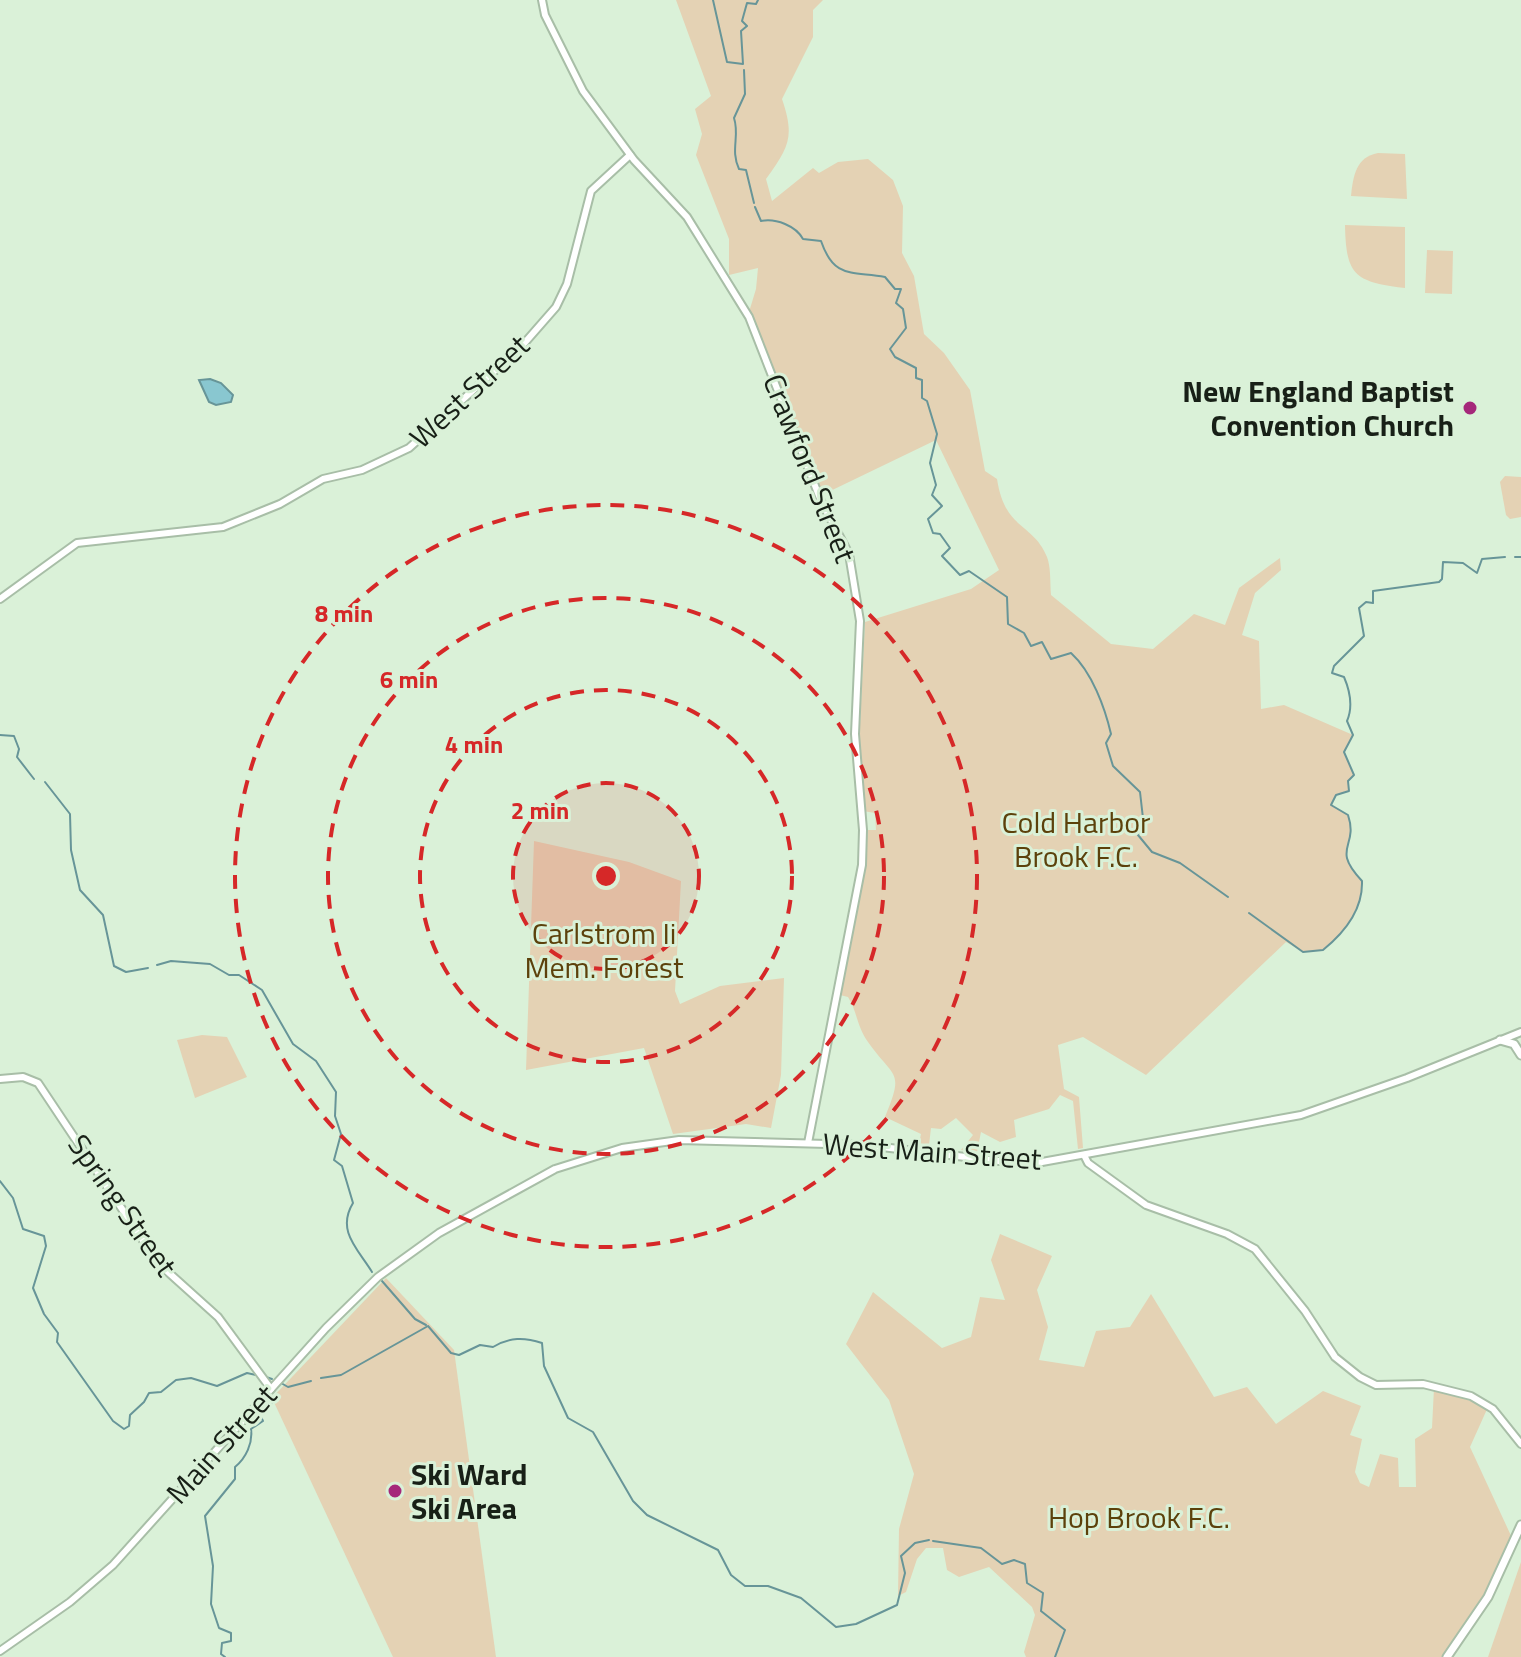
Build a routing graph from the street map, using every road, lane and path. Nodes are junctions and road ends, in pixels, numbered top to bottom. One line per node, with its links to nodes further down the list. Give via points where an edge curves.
1 (542, 0): 2 (street, Crawford Street, via 573,76)
2 (630, 155): 3 (street, West Street, via 591,191 569,279 556,307 521,347 418,442 382,462 323,479 233,524 73,545); 8 (street, Crawford Street, via 698,232 752,323 817,491 849,554 854,581 860,628 855,734 862,865)
3 (0, 599)
4 (1521, 1032): 5 (street, West Main Street)
5 (1500, 1040): 6 (main road, via 1514,1044); 9 (street, West Main Street, via 1301,1115)
6 (1521, 1055)
7 (0, 1079): 11 (street, Spring Street, via 23,1077 38,1083 158,1263 218,1317)
8 (808, 1143): 9 (street, West Main Street, via 895,1147 1009,1162); 10 (street, West Main Street, via 679,1140 622,1148 555,1169)
9 (1084, 1155): 12 (street, via 1146,1205 1255,1249 1335,1357 1360,1377 1376,1385 1423,1384 1471,1396 1497,1413)
10 (439, 1233): 11 (street, Main Street, via 378,1277)
11 (271, 1389): 14 (street, Main Street, via 113,1565)
12 (1521, 1444)
13 (1521, 1525): 15 (main road, via 1488,1597)
14 (0, 1651)
15 (1447, 1657)

